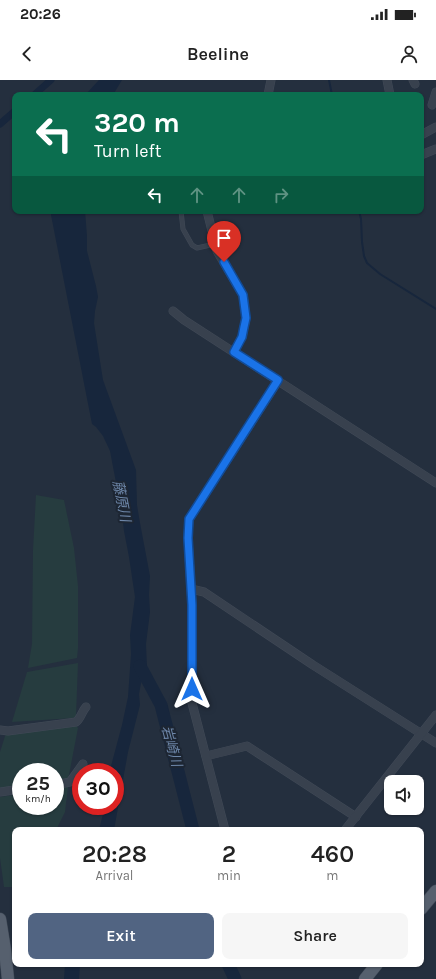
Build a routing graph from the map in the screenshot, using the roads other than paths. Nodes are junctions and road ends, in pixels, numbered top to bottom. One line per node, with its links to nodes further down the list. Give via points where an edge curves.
1 (271, 80): 3 (street)
2 (387, 80): 4 (street)
3 (269, 92)
4 (389, 92)
5 (436, 92): 6 (street)
6 (432, 104)
7 (436, 127): 8 (street)
8 (424, 133)
9 (436, 149): 10 (street)
10 (424, 154)
11 (181, 214): 13 (lane, via 183,230 192,245 197,248)
12 (208, 214): 13 (street)
13 (215, 244): 15 (street, via 216,251 243,295 246,318 242,337)
14 (173, 311): 15 (street)
15 (234, 352): 16 (street)
16 (278, 380): 17 (street); 18 (street, via 189,519)
17 (436, 483)
18 (191, 590): 22 (street, via 204,592); 24 (street, via 192,703)
19 (86, 707): 21 (street, via 76,722)
20 (436, 715): 22 (street)
21 (0, 730)
22 (421, 734): 23 (street); 27 (street)
23 (436, 743)
24 (206, 756): 27 (street, via 247,746); 28 (street)
25 (12, 790): 26 (street)
26 (0, 792)
27 (356, 817): 29 (street)
28 (224, 827)
29 (348, 827)
30 (436, 890): 31 (main road)
31 (424, 905)
32 (0, 919): 34 (main road)
33 (375, 967): 35 (main road)
34 (8, 979)
35 (365, 979)

